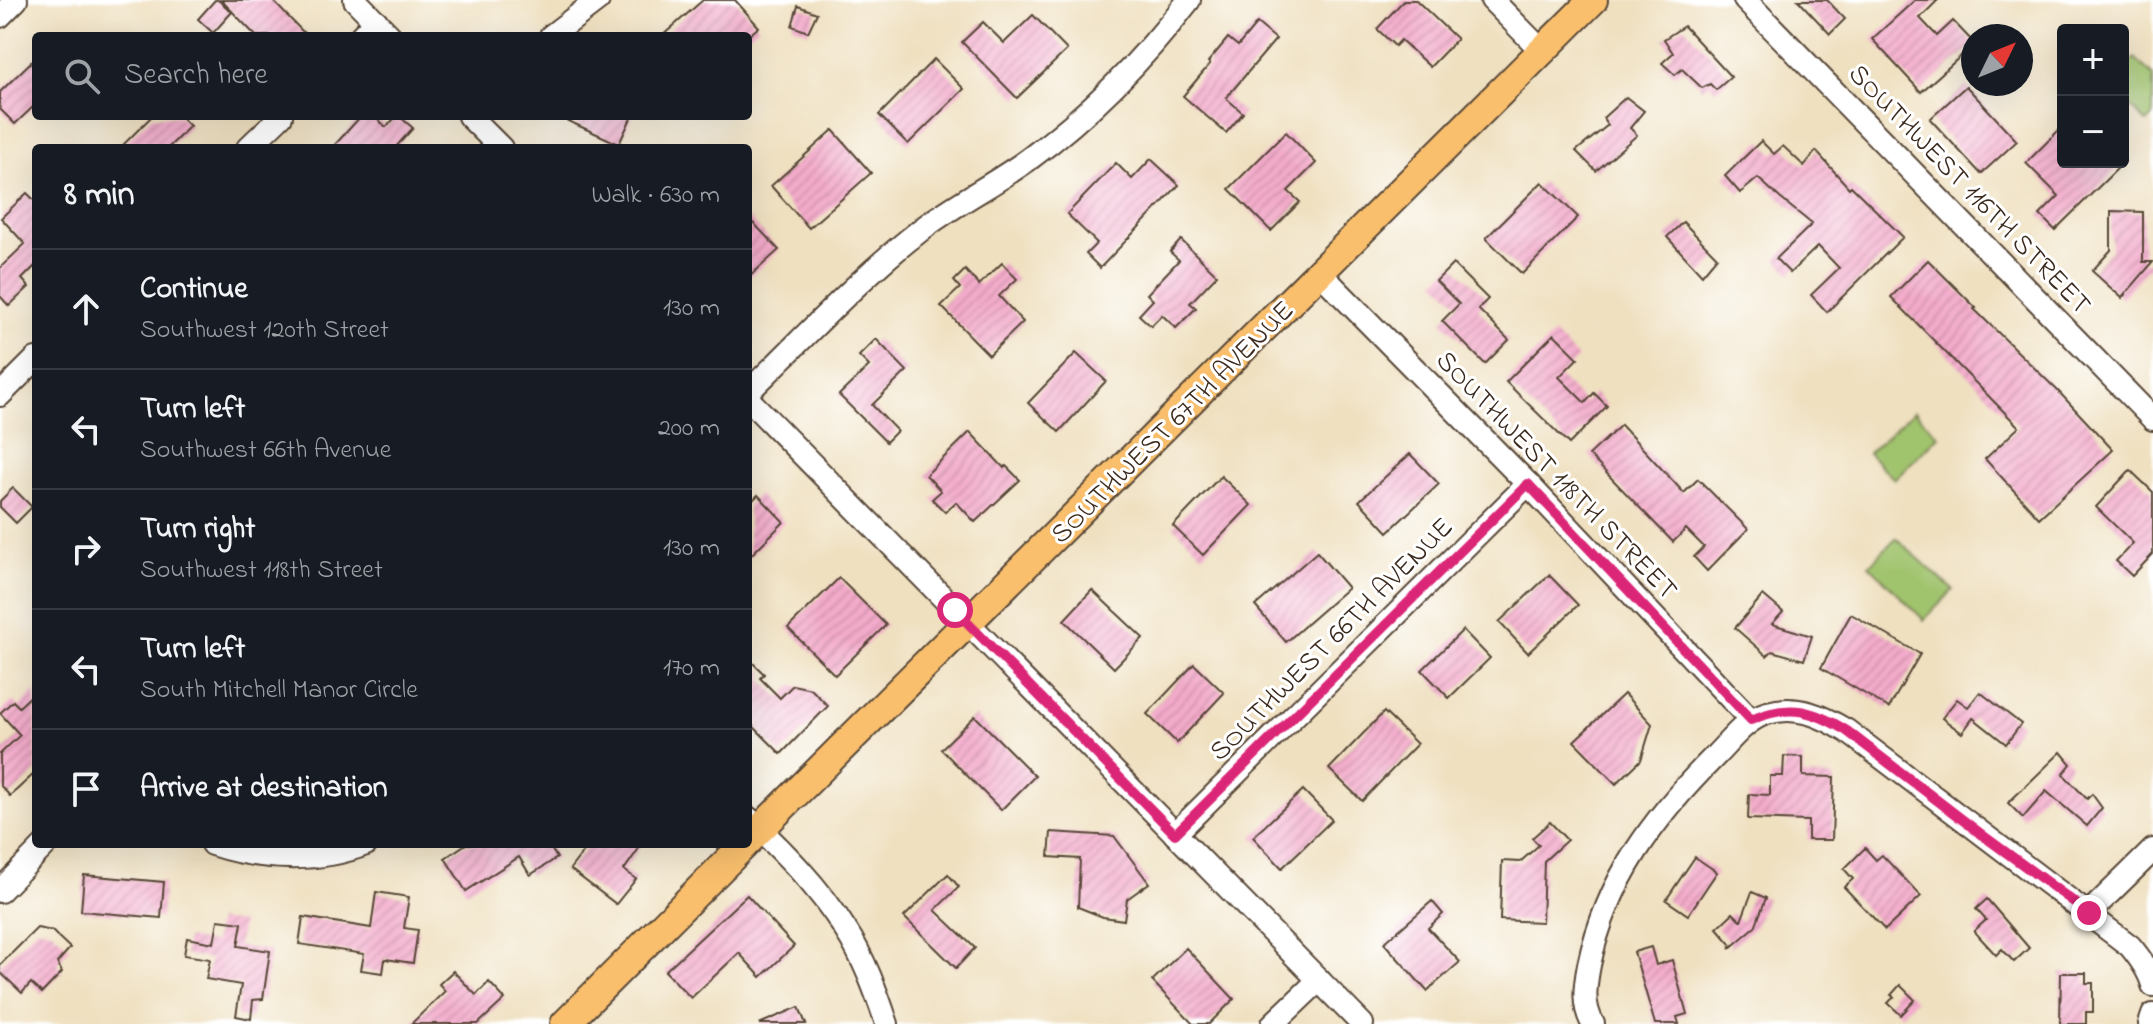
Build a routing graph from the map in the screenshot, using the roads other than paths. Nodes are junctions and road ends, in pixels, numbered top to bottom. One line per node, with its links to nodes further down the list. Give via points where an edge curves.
1 (16, 0): 8 (street)
2 (355, 0): 9 (street)
3 (598, 0): 10 (street)
4 (1189, 0): 18 (street, via 1095,104 1028,159 923,228)
5 (1492, 0): 11 (street)
6 (1593, 0): 11 (main road, SOUTHWEST 67TH AVENUE)
7 (1745, 0): 21 (street, SOUTHWEST 116TH STREET)
8 (0, 16)
9 (376, 31)
10 (556, 32)
11 (1542, 51): 16 (main road, SOUTHWEST 67TH AVENUE)
12 (277, 120): 14 (street)
13 (473, 120): 15 (street)
14 (252, 144)
15 (497, 144)
16 (1320, 273): 22 (street, SOUTHWEST 118TH STREET); 23 (main road, SOUTHWEST 67TH AVENUE)
17 (32, 363): 19 (street)
18 (752, 388)
19 (0, 395)
20 (752, 403): 23 (street)
21 (2153, 419)
22 (1528, 484): 24 (street, SOUTHWEST 118TH STREET); 26 (street, SOUTHWEST 66TH AVENUE)
23 (968, 623): 25 (main road, SOUTHWEST 67TH AVENUE); 26 (street)
24 (1751, 720): 34 (street, via 1785,710 1824,717); 42 (street, via 1667,808 1619,879 1593,946 1584,997)
25 (752, 831)
26 (1175, 834): 35 (street)
27 (752, 835): 39 (street, via 816,890 845,929)
28 (42, 848): 33 (street)
29 (228, 848): 30 (street, via 294,857)
30 (354, 848)
31 (735, 848): 38 (main road, SOUTHWEST 67TH AVENUE)
32 (2153, 850): 34 (street)
33 (0, 891)
34 (2089, 913): 36 (street, via 2130,946)
35 (1319, 980): 40 (street); 41 (street)
36 (2153, 985)
37 (2153, 1015): 43 (street)
38 (565, 1024)
39 (887, 1024)
40 (1273, 1024)
41 (1362, 1024)
42 (1593, 1024)
43 (2150, 1024)

